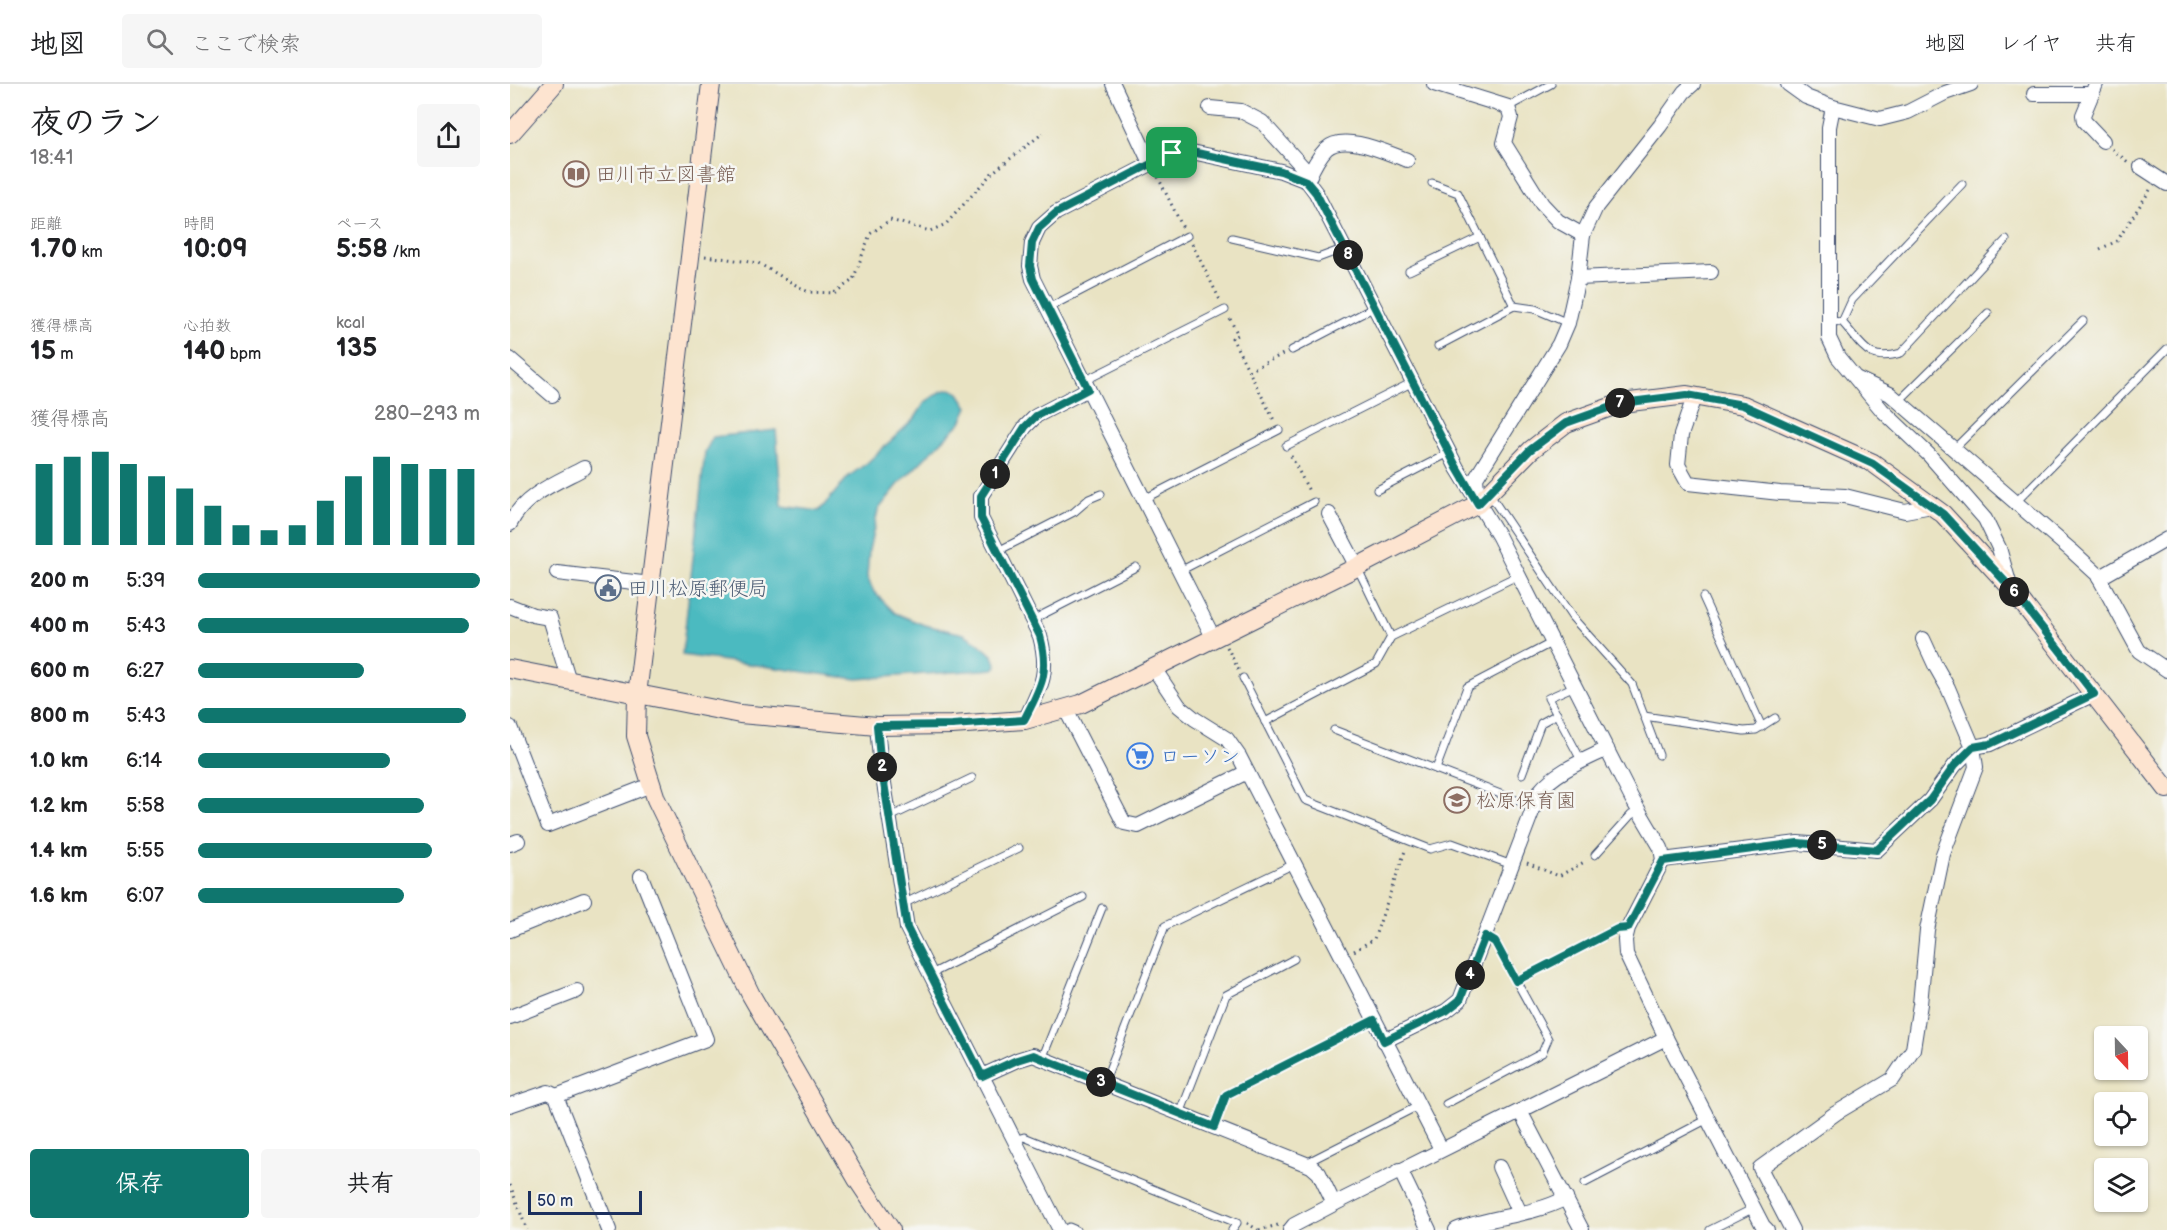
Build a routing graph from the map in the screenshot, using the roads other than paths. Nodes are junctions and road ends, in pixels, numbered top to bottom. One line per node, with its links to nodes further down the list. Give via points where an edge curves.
1 (554, 84): 14 (street)
2 (711, 84): 72 (street)
3 (1113, 84): 17 (street)
4 (1434, 84): 11 (street)
5 (1551, 84): 11 (lane)
6 (1693, 84): 23 (street, via 1596,207)
7 (1788, 84): 12 (street, via 1806,97)
8 (1971, 84): 12 (street, via 1908,112 1880,119)
9 (2094, 89): 10 (street); 15 (street, via 2084,121)
10 (2034, 94)
11 (1508, 107): 23 (street, via 1510,117 1504,143 1542,204 1558,221)
12 (1833, 107): 38 (street, via 1829,126)
13 (1210, 108): 19 (street, via 1241,111 1262,123)
14 (510, 134)
15 (2103, 141)
16 (1407, 160): 19 (street, via 1351,141 1328,147)
17 (1151, 165): 19 (street, via 1172,153 1192,152); 34 (street, via 1056,213 1039,228 1032,243 1030,266)
18 (2141, 167): 20 (street)
19 (1308, 178): 28 (street)
20 (2162, 180)
21 (1432, 183): 25 (lane, via 1458,193)
22 (1962, 184): 38 (lane)
23 (1583, 235): 31 (street)
24 (1188, 236): 34 (lane)
25 (1480, 237): 29 (lane); 32 (lane)
26 (1232, 238): 28 (lane, via 1318,258)
27 (2006, 240): 38 (lane, via 1901,353 1884,358 1870,354)
28 (1344, 248): 33 (street)
29 (1409, 271)
30 (1711, 272): 31 (street)
31 (1578, 278): 39 (street)
32 (1514, 306): 39 (lane, via 1535,309); 40 (lane)
33 (1375, 307): 42 (lane); 45 (street)
34 (1048, 308): 46 (street)
35 (1225, 310): 46 (lane)
36 (1988, 313): 49 (lane)
37 (2084, 321): 52 (lane)
38 (1835, 322): 44 (street, via 1829,338 1838,357)
39 (1568, 323): 57 (street, via 1476,478)
40 (1438, 346)
41 (2167, 349): 60 (lane)
42 (1292, 350)
43 (510, 360): 47 (street)
44 (1856, 378): 49 (street); 73 (street, via 1984,519 1999,548)
45 (1413, 382): 51 (lane); 53 (street)
46 (1086, 385): 58 (street); 65 (street, via 1025,427 981,496 981,518)
47 (552, 395)
48 (1694, 397): 57 (street, via 1622,403 1566,423 1530,450); 61 (street, via 1743,405 1873,464); 61 (street, via 1681,435 1678,465 1688,483 1845,496 1905,511)
49 (1899, 401): 52 (street)
50 (1279, 430): 58 (lane)
51 (1286, 446)
52 (1954, 449): 60 (street)
53 (1449, 453): 55 (lane); 57 (street)
54 (584, 468): 63 (street, via 536,495)
55 (1377, 490)
56 (1101, 494): 65 (lane)
57 (1483, 498): 67 (street); 70 (street); 91 (lane, via 1572,617 1632,684)
58 (1144, 499): 68 (street)
59 (1314, 502): 68 (lane)
60 (2016, 502): 71 (street)
61 (1932, 506): 73 (street)
62 (1329, 514): 67 (street)
63 (511, 516)
64 (2167, 539): 71 (street)
65 (998, 551): 76 (street)
66 (1136, 567): 76 (lane)
67 (1357, 567): 77 (street); 78 (lane)
68 (1180, 571): 77 (street)
69 (557, 573): 72 (street)
70 (1519, 575): 78 (lane); 80 (street)
71 (2099, 578): 83 (street, via 2139,651)
72 (651, 584): 88 (street)
73 (2011, 588): 87 (street)
74 (1703, 597): 97 (lane)
75 (510, 606): 85 (street, via 550,618)
76 (1032, 621): 93 (street, via 1045,656 1044,675)
77 (1217, 636): 81 (street)
78 (1392, 637): 94 (lane, via 1376,664)
79 (1923, 639): 99 (street)
80 (1553, 642): 86 (street); 103 (lane, via 1467,687)
81 (1153, 667): 89 (street, via 1081,704); 104 (street, via 1179,706 1227,739)
82 (510, 669): 85 (street)
83 (2167, 670)
84 (1243, 678): 94 (lane)
85 (569, 681): 88 (street)
86 (1575, 686): 90 (lane, via 1548,698); 100 (street)
87 (2094, 694): 99 (street, via 1990,744); 108 (street)
88 (637, 695): 95 (street, via 740,714); 107 (street, via 636,736)
89 (1065, 708): 93 (street); 104 (street, via 1124,823 1138,826)
90 (1557, 714): 102 (lane); 105 (lane, via 1541,723)
91 (1644, 716): 97 (lane, via 1744,731); 101 (lane)
92 (1775, 718): 97 (lane)
93 (1024, 720): 95 (street)
94 (1265, 722): 114 (lane, via 1305,800 1430,849 1452,843)
95 (877, 726): 111 (street)
96 (510, 727): 107 (street, via 548,825)
97 (1762, 727)
98 (1334, 730): 103 (lane)
99 (1973, 747): 115 (street, via 1930,800 1877,850 1798,843); 166 (street, via 1976,767 1943,854 1927,930 1913,1049 1893,1079 1836,1113 1760,1168)
100 (1607, 749): 102 (street); 110 (street)
101 (1659, 755)
102 (1582, 762): 109 (street, via 1548,782)
103 (1436, 769): 109 (lane)
104 (1247, 772): 116 (street)
105 (1522, 774)
106 (972, 778): 111 (lane)
107 (651, 785): 155 (street, via 751,995 857,1179)
108 (2167, 789)
109 (1534, 807): 114 (street)
110 (1639, 811): 113 (lane); 115 (street, via 1661,848)
111 (889, 817): 120 (street)
112 (1018, 848): 120 (lane)
113 (1595, 855)
114 (1514, 861): 124 (street)
115 (1663, 861): 122 (street)
116 (1294, 864): 130 (street); 135 (lane, via 1165,926)
117 (641, 876): 136 (street, via 706,1039)
118 (1083, 897): 126 (lane)
119 (584, 900): 123 (street)
120 (903, 904): 126 (street, via 907,928)
121 (1102, 908): 133 (lane)
122 (1628, 928): 127 (lane, via 1617,929); 131 (street, via 1626,954)
123 (510, 930)
124 (1485, 936): 127 (lane, via 1495,942); 132 (street, via 1460,1000 1446,1011)
125 (1294, 959): 141 (lane, via 1226,995)
126 (931, 974): 134 (street)
127 (1516, 981): 137 (lane, via 1548,1039 1542,1053)
128 (577, 992): 129 (street)
129 (510, 1017)
130 (1374, 1020): 132 (street); 143 (lane, via 1226,1095)
131 (1666, 1038): 140 (street); 142 (street)
132 (1384, 1041): 139 (street)
133 (1042, 1059): 134 (street, via 1033,1055); 135 (street)
134 (982, 1076): 144 (street)
135 (1104, 1083): 141 (street)
136 (556, 1096): 138 (street, via 548,1092); 154 (street)
137 (1446, 1104)
138 (510, 1106)
139 (1418, 1106): 145 (street); 146 (lane)
140 (1520, 1111): 145 (street); 150 (street)
141 (1180, 1114): 143 (street)
142 (1708, 1119): 149 (lane); 152 (street)
143 (1214, 1127): 146 (street)
144 (1014, 1140): 156 (street); 159 (lane, via 1024,1137 1237,1223)
145 (1441, 1149): 148 (street)
146 (1305, 1163): 151 (street, via 1319,1173)
147 (1499, 1167): 153 (street)
148 (1400, 1170): 151 (street); 161 (street)
149 (1585, 1183)
150 (1566, 1198): 153 (street); 163 (street)
151 (1334, 1204): 160 (street)
152 (1754, 1208): 164 (lane); 165 (street)
153 (1520, 1213): 162 (street)
154 (609, 1230)
155 (891, 1230)
156 (1059, 1230)
157 (1064, 1230): 158 (lane)
158 (1076, 1230)
159 (1232, 1230)
160 (1290, 1230)
161 (1429, 1230)
162 (1456, 1230)
163 (1582, 1230)
164 (1710, 1230)
165 (1767, 1230)
166 (1792, 1230)

